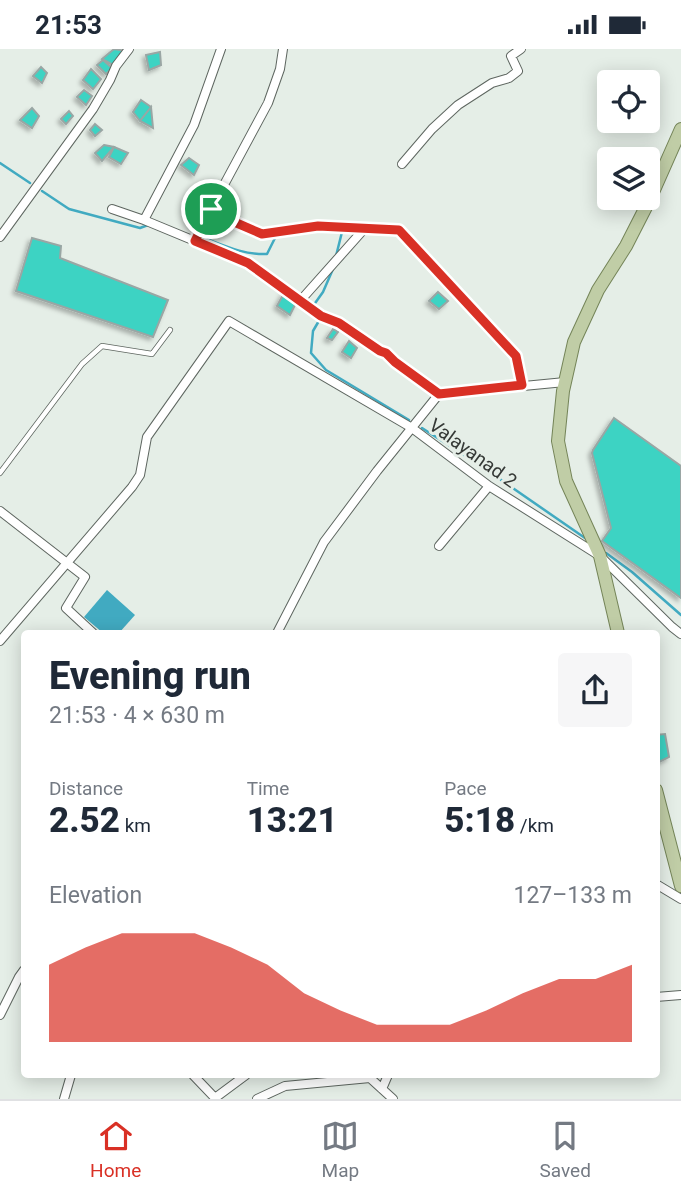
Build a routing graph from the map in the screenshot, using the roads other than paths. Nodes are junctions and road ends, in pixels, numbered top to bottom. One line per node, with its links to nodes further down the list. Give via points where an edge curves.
1 (129, 49): 11 (street, via 93,109)
2 (221, 49): 9 (street, via 194,125)
3 (283, 49): 8 (street, via 268,103)
4 (521, 49): 6 (street, via 511,56 518,71 458,105)
5 (681, 129): 15 (main road, via 650,199 573,342)
6 (402, 164)
7 (113, 209): 9 (street)
8 (211, 209): 10 (street, via 262,234 318,226); 12 (street)
9 (144, 220): 12 (street)
10 (365, 228): 13 (street); 16 (street, via 399,230 516,356)
11 (0, 237)
12 (195, 241): 13 (street, via 248,263)
13 (300, 301): 17 (street, via 386,353)
14 (170, 330): 19 (lane, via 152,355 102,346 82,365)
15 (565, 382): 16 (street); 23 (main road, via 558,441 566,481)
16 (522, 385): 17 (street)
17 (439, 394): 18 (street)
18 (412, 428): 20 (street, Valayanad 2); 24 (street, Valayanad 2, via 229,321 147,437 140,475 132,488); 26 (street, via 324,542)
19 (0, 473)
20 (489, 486): 22 (street); 23 (street, Valayanad 2)
21 (0, 511): 24 (street)
22 (439, 546)
23 (600, 556): 27 (main road); 28 (street, Valayanad 2)
24 (67, 564): 25 (street, via 85,577 66,608); 29 (street)
25 (90, 630)
26 (279, 630)
27 (617, 630)
28 (681, 634)
29 (0, 641)
30 (660, 813): 32 (main road)
31 (660, 886): 33 (street)
32 (681, 886)
33 (681, 899)
34 (21, 974): 37 (street)
35 (681, 995): 36 (street)
36 (660, 997)
37 (0, 1015)
38 (70, 1078): 43 (street)
39 (196, 1078): 44 (street)
40 (242, 1078): 44 (street)
41 (387, 1078): 42 (street)
42 (383, 1089): 45 (street, via 370,1078 285,1086); 46 (street)
43 (64, 1099)
44 (215, 1099)
45 (257, 1099)
46 (393, 1099)

